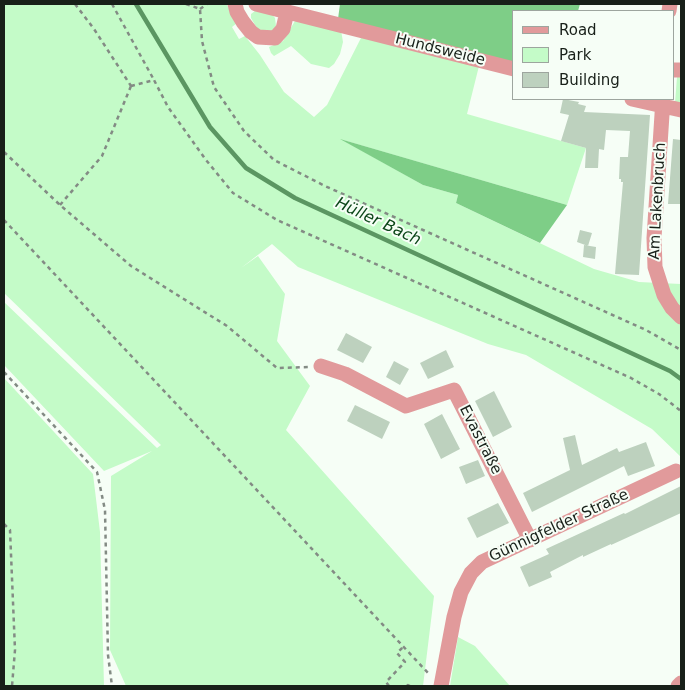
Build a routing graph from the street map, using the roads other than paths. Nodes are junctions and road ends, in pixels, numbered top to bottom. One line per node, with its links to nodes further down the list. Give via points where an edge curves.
1 (235, 4): 3 (street, via 242,22 258,37 275,38 283,29)
2 (256, 4): 3 (street, Hundsweide)
3 (288, 12): 4 (street, Hundsweide)
4 (512, 68)
5 (642, 100): 6 (street)
6 (663, 102): 7 (street); 8 (street, Am Lakenbruch, via 655,266 664,295)
7 (681, 110)
8 (681, 318)
9 (321, 366): 11 (street, Evastraße, via 344,374 406,406 454,390)
10 (676, 471): 11 (street, Günnigfelder Straße)
11 (530, 540): 13 (street, Günnigfelder Straße, via 482,562 471,573 454,616)
12 (681, 682): 14 (street)
13 (441, 686)
14 (678, 686)

